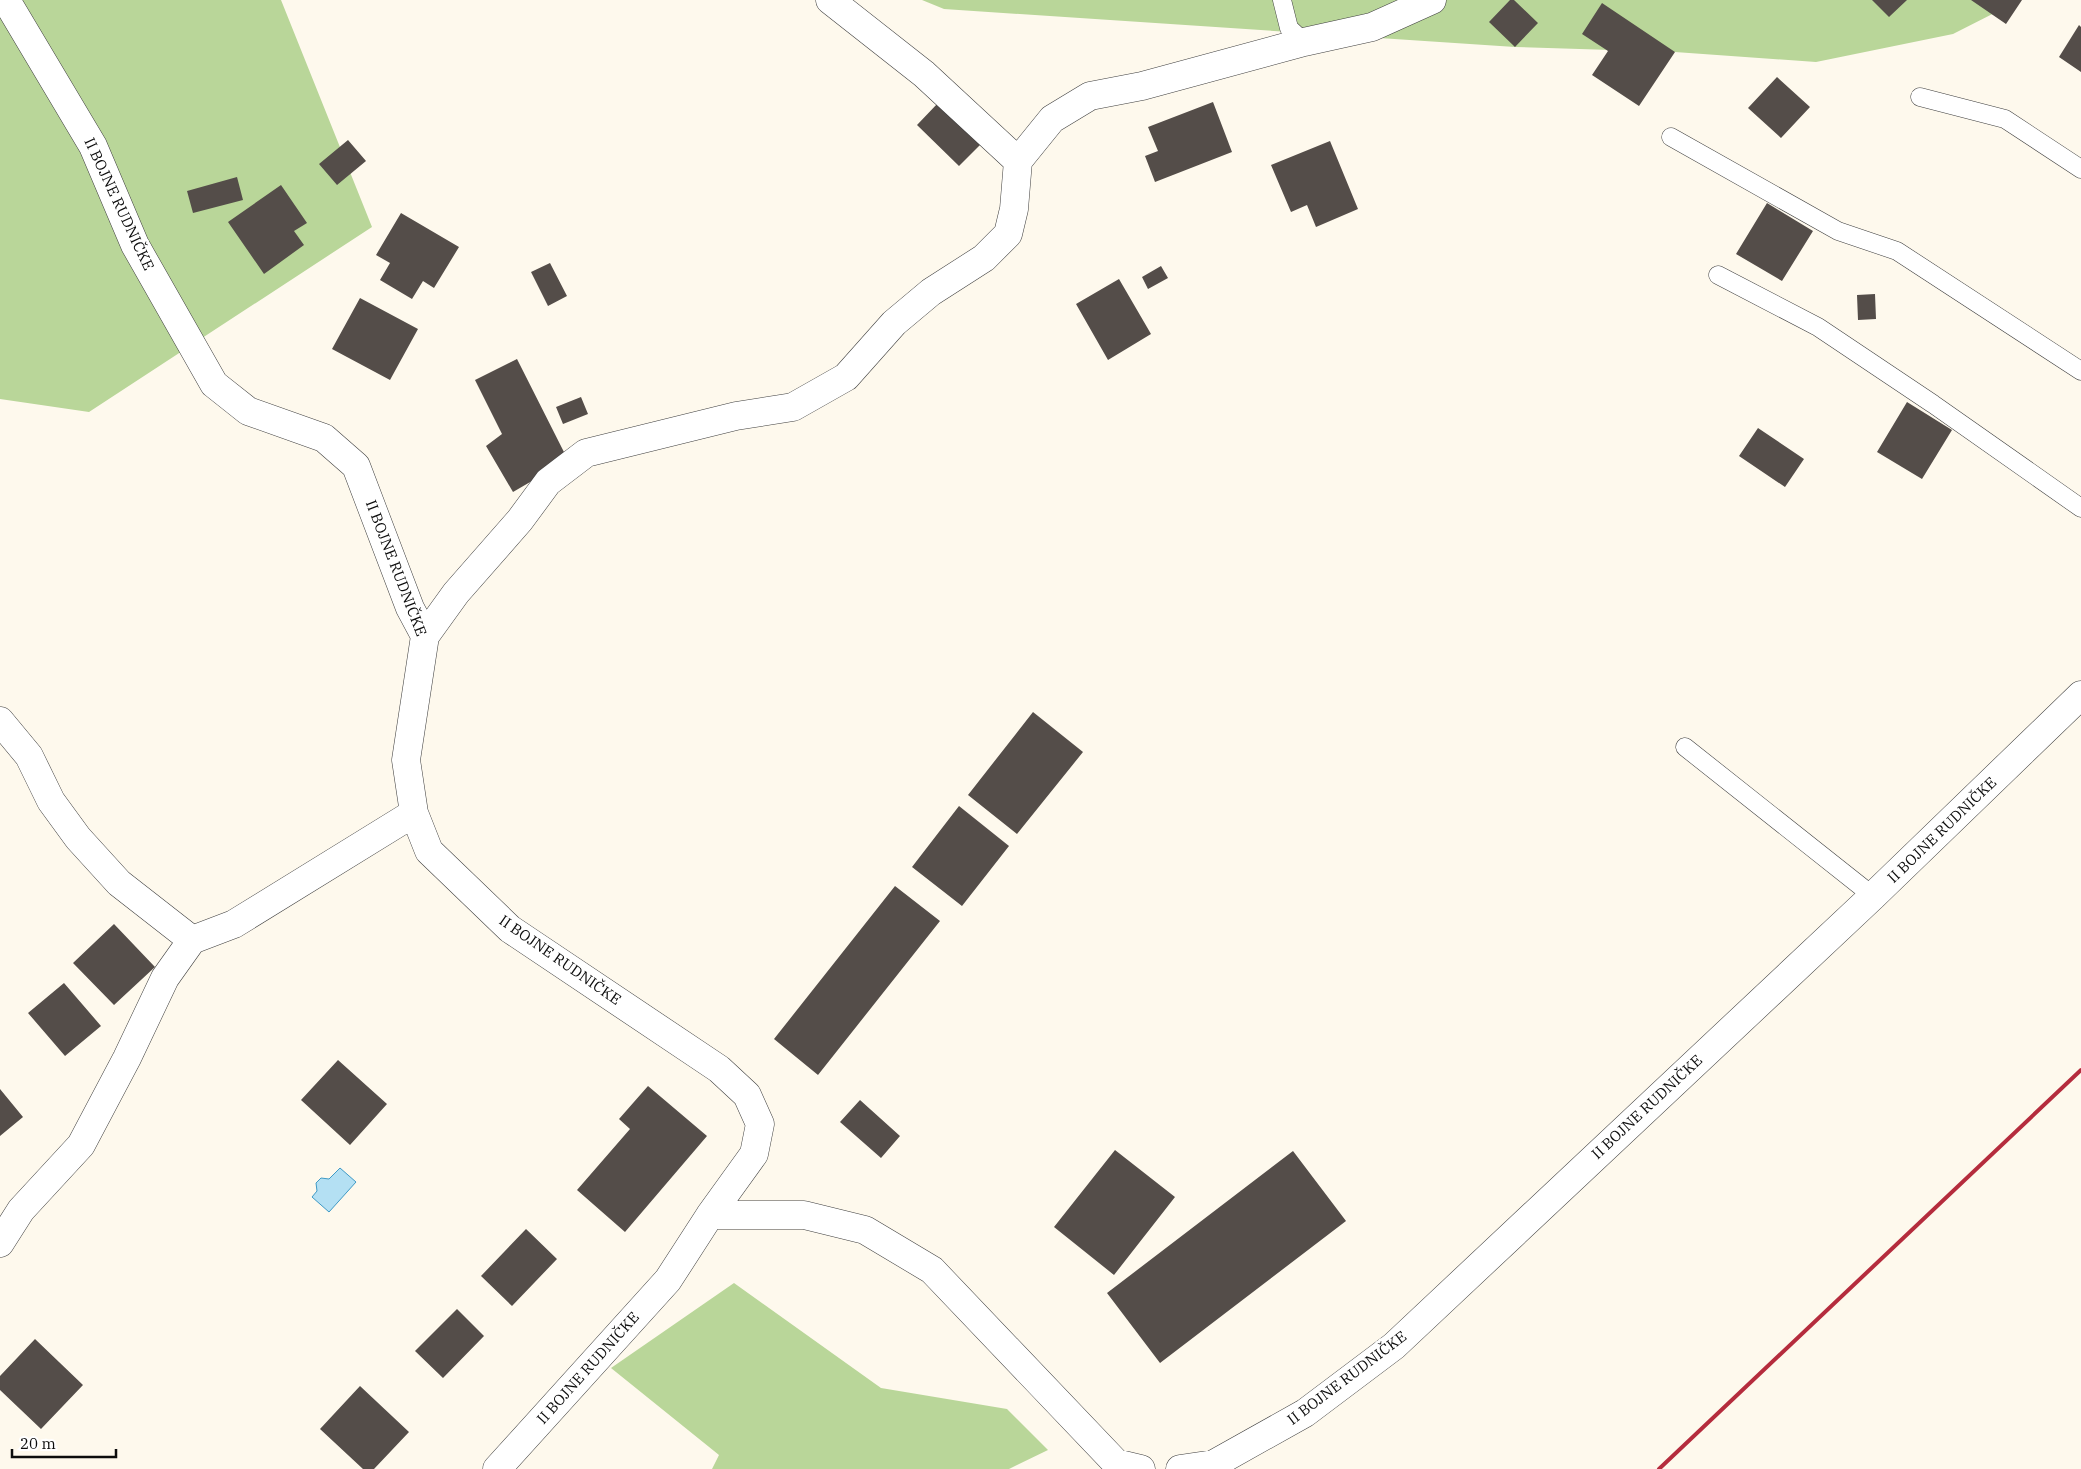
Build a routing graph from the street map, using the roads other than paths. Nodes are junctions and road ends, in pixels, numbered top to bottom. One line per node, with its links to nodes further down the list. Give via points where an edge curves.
1 (6, 0): 13 (street, II BOJNE RUDNIČKE, via 93,146 135,245 214,384 248,411 324,438 356,466 410,608)
2 (830, 0): 8 (street, via 924,74)
3 (1282, 0): 5 (lane, via 1289,28)
4 (1432, 0): 5 (street, via 1372,27)
5 (1304, 42): 8 (street, via 1142,86 1090,96 1052,119)
6 (1920, 97): 9 (lane, via 2005,119)
7 (1671, 137): 11 (lane, via 1838,231 1897,251)
8 (1018, 161): 13 (street, via 1014,209 1008,234 984,258 931,292 894,323 846,377 793,407 736,416 586,453 548,482 520,520 456,592)
9 (2081, 169)
10 (1718, 275): 12 (lane, via 1818,327)
11 (2081, 372)
12 (2081, 508)
13 (425, 636): 17 (street, II BOJNE RUDNIČKE, via 406,760)
14 (2081, 695): 18 (street, II BOJNE RUDNIČKE)
15 (0, 721): 19 (street, via 28,756 51,801 78,838 119,883)
16 (1685, 746): 18 (lane)
17 (414, 813): 19 (street, via 234,924); 20 (street, II BOJNE RUDNIČKE, via 429,851 510,929 719,1069 747,1095 760,1124 754,1154)
18 (1873, 896): 24 (street, II BOJNE RUDNIČKE, via 1394,1346 1305,1413 1214,1464)
19 (192, 940): 21 (street, via 165,978 81,1145 20,1210)
20 (710, 1215): 22 (street, II BOJNE RUDNIČKE, via 668,1280); 23 (street, via 804,1216 865,1230 932,1270 1116,1463)
21 (0, 1243)
22 (497, 1469)
23 (1141, 1469)
24 (1180, 1469)

